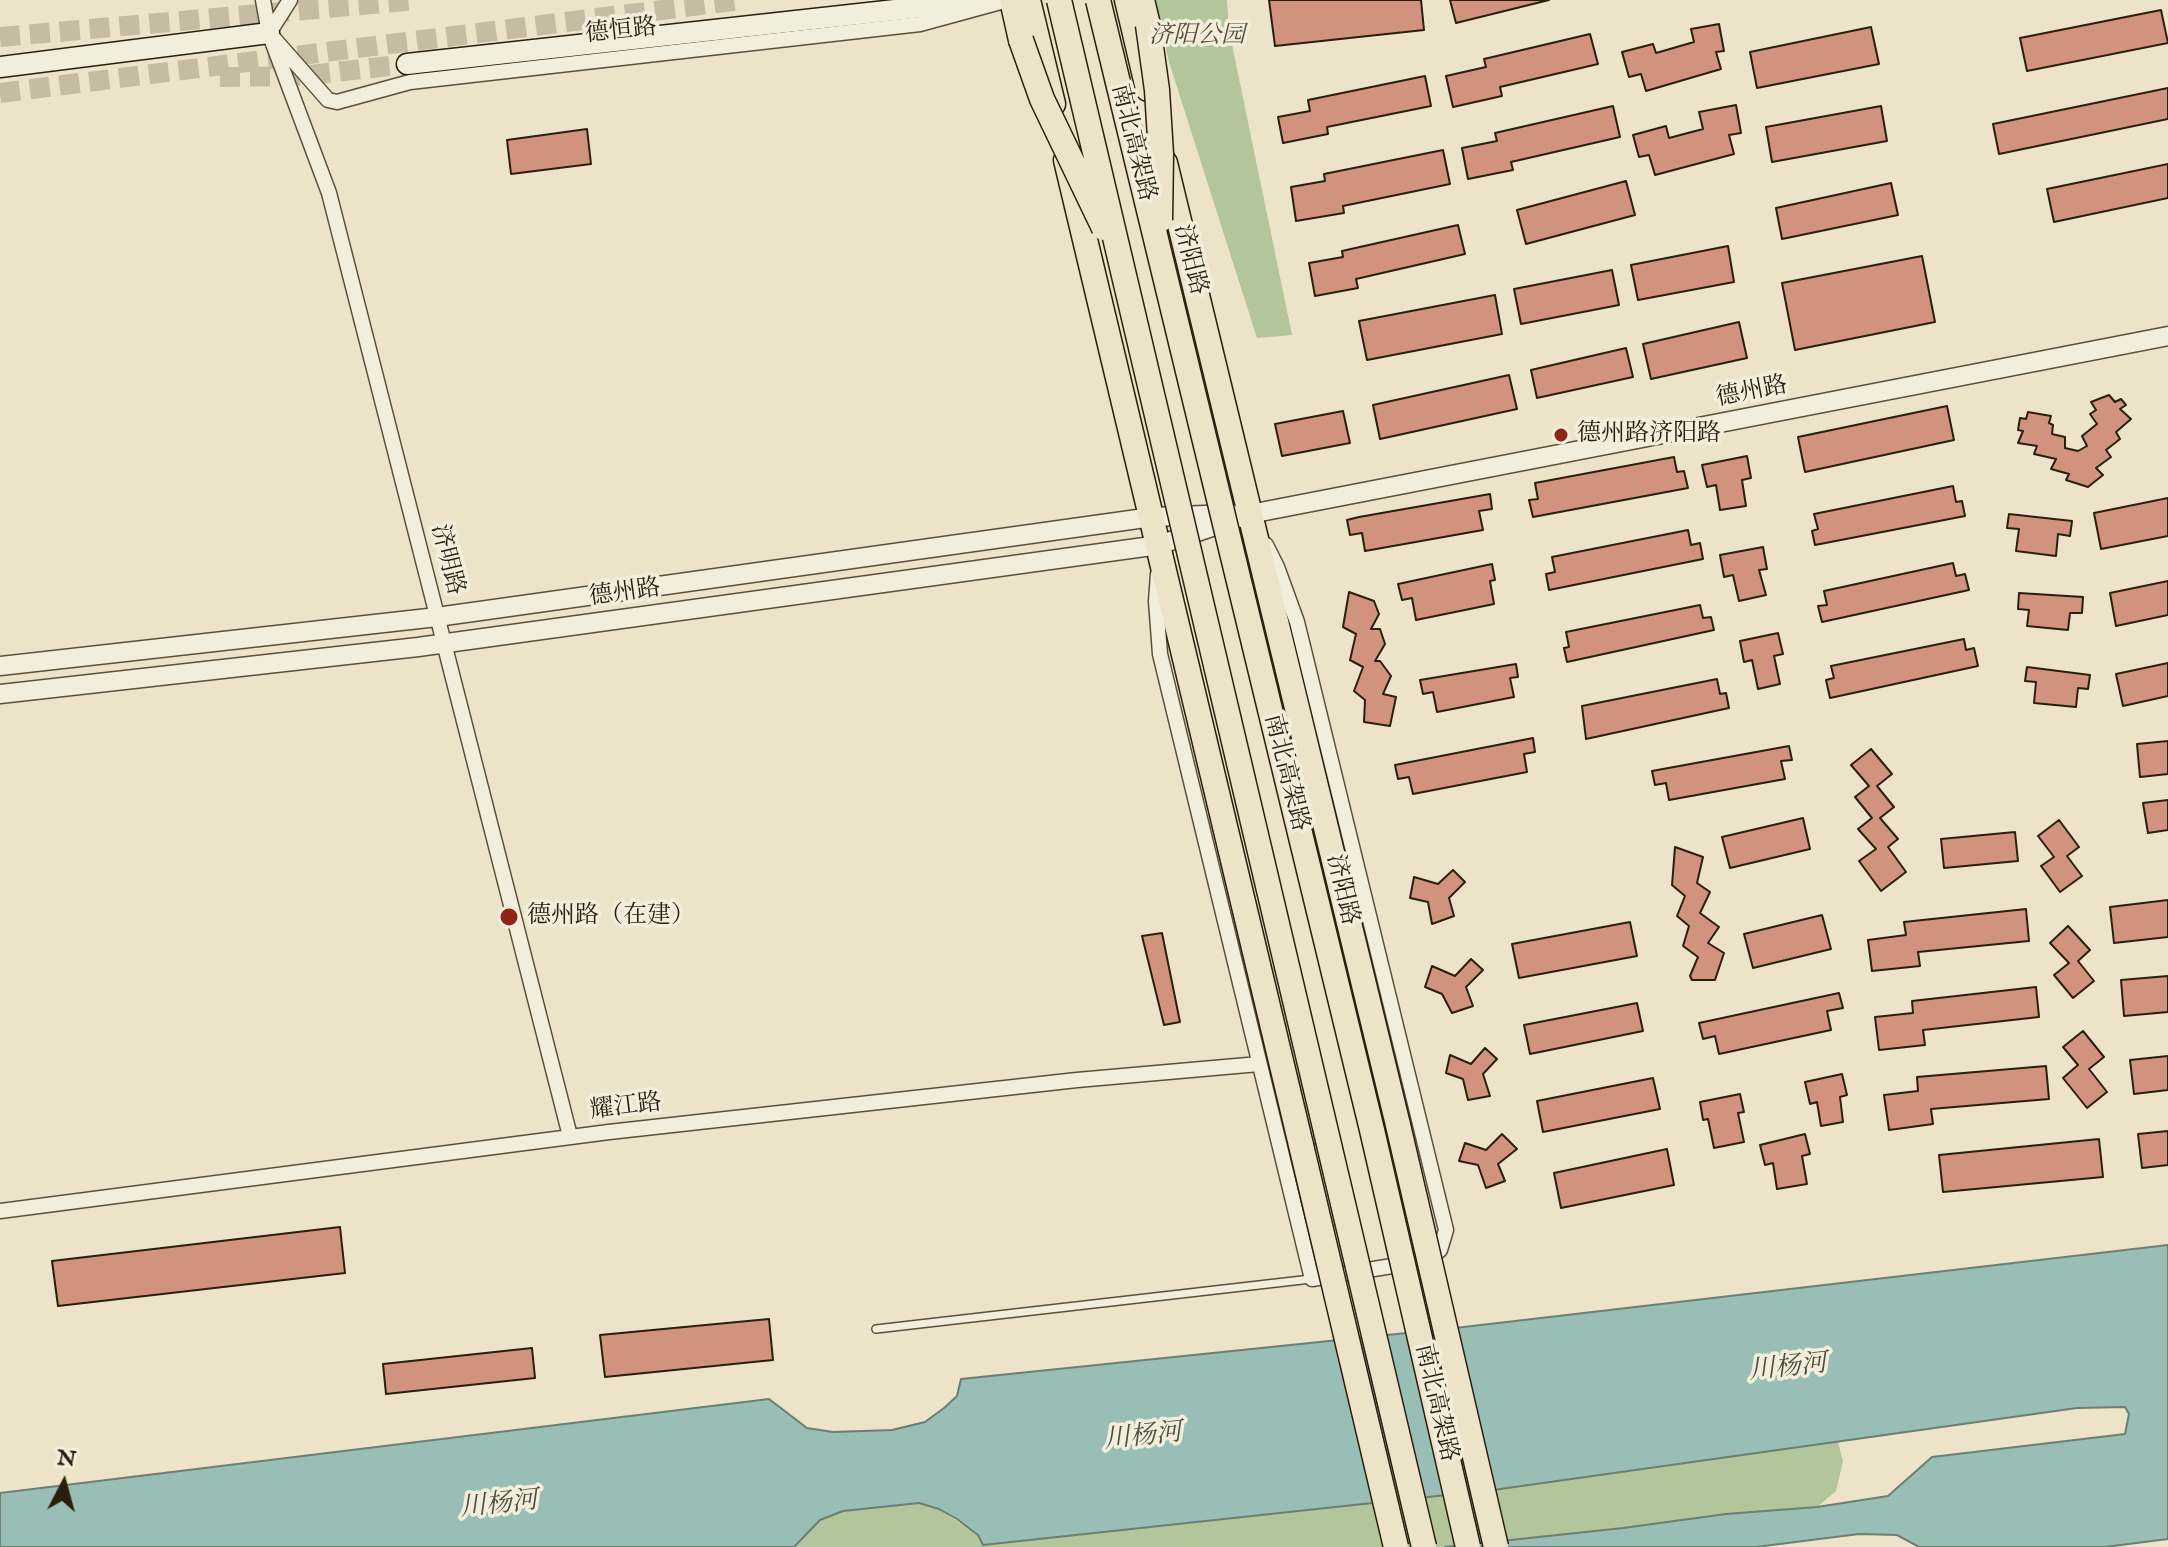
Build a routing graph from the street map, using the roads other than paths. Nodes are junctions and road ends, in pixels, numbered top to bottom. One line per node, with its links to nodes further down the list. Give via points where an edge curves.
1 (263, 0): 10 (street, 济明路)
2 (290, 0): 10 (street)
3 (985, 0): 11 (main road)
4 (1010, 0): 10 (street, 德恒路, via 920,24 410,82 337,102 328,100); 14 (main road, bridge, via 1042,99)
5 (1028, 0): 17 (main road)
6 (1059, 0): 14 (main road, 南北高架路, bridge)
7 (1098, 0): 13 (main road, 南北高架路, bridge)
8 (1127, 0): 16 (main road, 济阳路)
9 (1142, 0): 13 (main road, bridge, via 1159,116)
10 (269, 33): 12 (main road); 19 (street, 济明路, via 329,193)
11 (407, 64)
12 (0, 67)
13 (1159, 255): 30 (main road, 南北高架路, bridge)
14 (1122, 262): 29 (main road, 南北高架路, bridge)
15 (2168, 336): 16 (street, 德州路)
16 (1250, 514): 17 (street, 德州路); 18 (street, 德州路); 26 (street, via 1297,622 1446,1230 1440,1250 1423,1261); 31 (main road, 济阳路, bridge)
17 (1152, 517): 18 (main road); 19 (street, 德州路)
18 (1159, 545): 20 (street, 德州路); 23 (street, via 1160,654); 28 (main road, bridge)
19 (437, 617): 20 (street, 济明路); 21 (street, 德州路)
20 (444, 643): 22 (street, 德州路); 24 (street, 济明路)
21 (0, 666)
22 (0, 694)
23 (1259, 1064): 24 (street, 耀江路); 26 (street)
24 (570, 1136): 25 (street, 耀江路)
25 (0, 1211)
26 (1312, 1279): 27 (lane)
27 (876, 1329)
28 (1396, 1547)
29 (1424, 1547)
30 (1468, 1547)
31 (1496, 1547)

